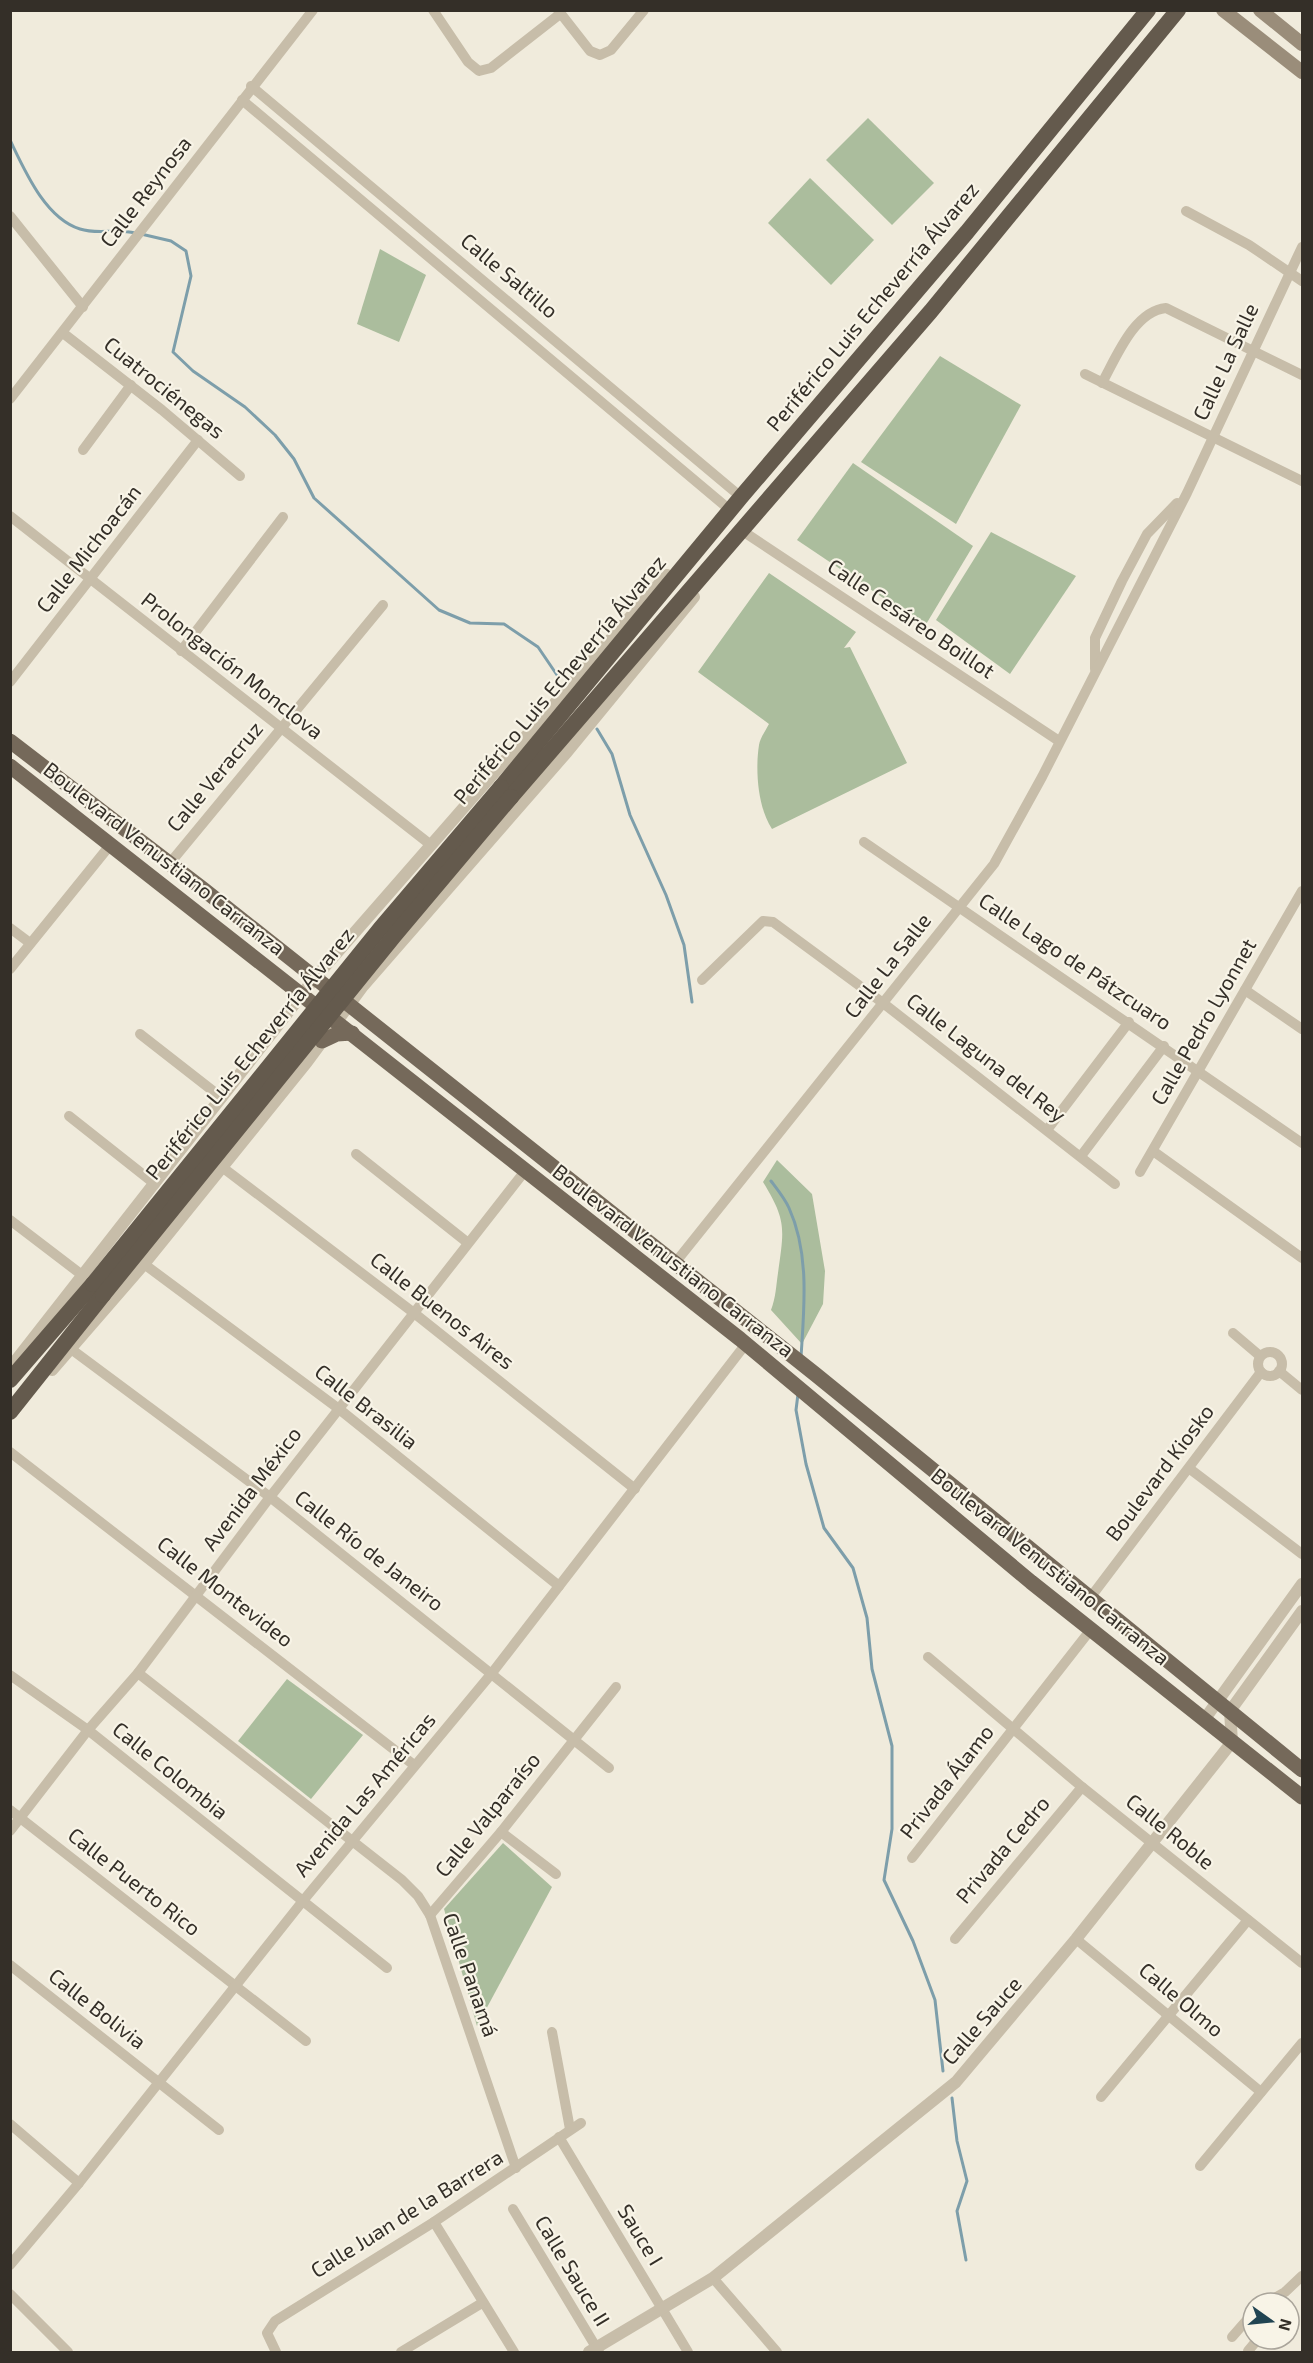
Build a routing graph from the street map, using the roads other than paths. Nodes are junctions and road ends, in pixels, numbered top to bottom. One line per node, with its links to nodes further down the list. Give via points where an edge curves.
1 (433, 10): 8 (street, via 479,71 491,68)
2 (644, 10): 8 (street, via 611,50 600,55 590,51)
3 (1148, 10): 15 (highway, Periférico Luis Echeverría Álvarez)
4 (1178, 10): 20 (highway, Periférico Luis Echeverría Álvarez)
5 (1223, 10): 10 (main road)
6 (1260, 10): 9 (main road)
7 (312, 11): 11 (street, Calle Reynosa)
8 (559, 12)
9 (1302, 44)
10 (1302, 72)
11 (251, 86): 12 (street, Calle Reynosa); 35 (street, Calle Saltillo)
12 (242, 100): 19 (street, Calle Reynosa); 36 (street, Calle Saltillo)
13 (1186, 211): 17 (street)
14 (10, 216): 19 (street)
15 (967, 232): 20 (highway, via 968,241); 35 (highway, Periférico Luis Echeverría Álvarez)
16 (1302, 247): 17 (street, Calle La Salle)
17 (1291, 272): 18 (street); 22 (street, Calle La Salle)
18 (1302, 281)
19 (83, 307): 21 (street, Calle Reynosa)
20 (931, 311): 30 (highway, Periférico Luis Echeverría Álvarez)
21 (63, 333): 26 (street, Cuatrociénegas); 27 (street, Calle Reynosa)
22 (1252, 351): 24 (street); 25 (street, via 1166,308 1157,309 1146,315 1126,339); 28 (street, Calle La Salle)
23 (1085, 374): 25 (street)
24 (1302, 375)
25 (1102, 383): 28 (street)
26 (131, 385): 29 (street, Cuatrociénegas); 31 (street)
27 (10, 399)
28 (1212, 438): 33 (street); 34 (street, Calle La Salle)
29 (198, 440): 32 (street, Cuatrociénegas); 42 (street, Calle Michoacán)
30 (818, 443): 36 (highway, via 788,462); 39 (highway, Periférico Luis Echeverría Álvarez)
31 (83, 450)
32 (240, 476)
33 (1302, 481)
34 (1186, 493): 45 (street, Calle La Salle); 45 (street, Calle La Salle, via 1147,534 1122,581 1095,638)
35 (741, 497): 36 (highway, Periférico Luis Echeverría Álvarez)
36 (730, 510): 40 (highway, Periférico Luis Echeverría Álvarez)
37 (10, 516): 42 (street, Prolongación Monclova)
38 (284, 517): 44 (street)
39 (741, 530): 41 (highway, Periférico Luis Echeverría Álvarez); 49 (street, Calle Cesáreo Boillot)
40 (690, 559): 51 (highway, Periférico Luis Echeverría Álvarez); 54 (street, via 665,577 630,615)
41 (716, 559): 51 (highway, Periférico Luis Echeverría Álvarez); 64 (street, Periférico Luis Echeverría Álvarez, via 677,619)
42 (92, 580): 44 (street, Prolongación Monclova); 46 (street, Calle Michoacán)
43 (383, 605): 47 (street, Calle Veracruz)
44 (181, 651): 47 (street, Prolongación Monclova)
45 (1095, 670): 49 (street, Calle La Salle)
46 (10, 682)
47 (281, 729): 54 (street, Prolongación Monclova); 55 (street, Calle Veracruz)
48 (10, 741): 55 (main road, Boulevard Venustiano Carranza)
49 (1059, 741): 57 (street, Calle La Salle, via 994,864)
50 (10, 765): 53 (main road, Boulevard Venustiano Carranza)
51 (506, 792): 96 (highway, Periférico Luis Echeverría Álvarez, bridge, via 394,936)
52 (864, 842): 57 (street, Calle Lago de Pátzcuaro)
53 (111, 844): 59 (street); 66 (main road, Boulevard Venustiano Carranza)
54 (431, 845): 60 (street)
55 (170, 863): 62 (main road, Boulevard Venustiano Carranza)
56 (1301, 898): 65 (street, Calle Pedro Lyonnet)
57 (959, 908): 67 (street, Calle La Salle); 71 (street, Calle Lago de Pátzcuaro)
58 (10, 928): 59 (street)
59 (30, 943): 61 (street)
60 (334, 956): 62 (street); 64 (street, via 332,966 337,979 349,986)
61 (10, 969)
62 (314, 979): 66 (street); 68 (main road, Boulevard Venustiano Carranza)
63 (702, 980): 67 (street, Calle Laguna del Rey, via 767,920)
64 (365, 984): 68 (street, Periférico Luis Echeverría Álvarez)
65 (1245, 990): 72 (street); 78 (street, Calle Pedro Lyonnet)
66 (303, 994): 69 (street); 70 (main road, Boulevard Venustiano Carranza)
67 (883, 1003): 81 (street, Calle Laguna del Rey); 94 (street, Calle La Salle)
68 (349, 1006): 70 (street, Periférico Luis Echeverría Álvarez); 94 (main road, Boulevard Venustiano Carranza)
69 (286, 1017): 77 (street, via 303,1014 316,1022 319,1036); 79 (street)
70 (336, 1021): 73 (main road, Boulevard Venustiano Carranza); 75 (street, Periférico Luis Echeverría Álvarez)
71 (1129, 1022): 76 (street, Calle Lago de Pátzcuaro); 81 (street)
72 (1302, 1029)
73 (352, 1033): 75 (main road); 87 (main road, Boulevard Venustiano Carranza)
74 (141, 1034): 79 (street)
75 (322, 1041): 77 (street, Periférico Luis Echeverría Álvarez)
76 (1164, 1046): 78 (street, Calle Lago de Pátzcuaro); 85 (street)
77 (307, 1062): 86 (street, Periférico Luis Echeverría Álvarez)
78 (1199, 1070): 82 (street, Calle Lago de Pátzcuaro); 83 (street, Calle Pedro Lyonnet)
79 (222, 1098): 89 (street)
80 (69, 1116): 89 (street)
81 (1047, 1130): 85 (street, Calle Laguna del Rey)
82 (1302, 1143)
83 (1153, 1151): 88 (street, Calle Pedro Lyonnet); 93 (street)
84 (356, 1154): 92 (street)
85 (1081, 1156): 90 (street, Calle Laguna del Rey)
86 (222, 1167): 95 (street, Periférico Luis Echeverría Álvarez); 97 (street, Calle Buenos Aires)
87 (525, 1172): 92 (street, Avenida México); 99 (main road, Boulevard Venustiano Carranza)
88 (1140, 1172)
89 (155, 1184): 96 (street)
90 (1115, 1184)
91 (10, 1220): 96 (street)
92 (468, 1244): 97 (street, Avenida México)
93 (1302, 1258)
94 (675, 1263): 118 (main road, Boulevard Venustiano Carranza)
95 (144, 1264): 100 (street, Periférico Luis Echeverría Álvarez); 108 (street, Calle Brasilia)
96 (93, 1284): 102 (street); 105 (highway, Periférico Luis Echeverría Álvarez); 106 (highway, Periférico Luis Echeverría Álvarez)
97 (414, 1313): 108 (street, Avenida México); 112 (street, Calle Buenos Aires)
98 (1233, 1333): 101 (street)
99 (745, 1345): 112 (street, Avenida Las Américas); 120 (main road, Boulevard Venustiano Carranza, via 1010,1565)
100 (71, 1350): 105 (street, Periférico Luis Echeverría Álvarez); 113 (street, Calle Río de Janeiro)
101 (1260, 1356): 103 (street, via 1275,1353 1281,1359); 104 (street, via 1257,1364)
102 (12, 1362)
103 (1279, 1371): 104 (street, via 1270,1376); 107 (street)
104 (1261, 1372): 111 (street, Boulevard Kiosko)
105 (38, 1378): 109 (highway, Periférico Luis Echeverría Álvarez)
106 (10, 1380)
107 (1302, 1390)
108 (339, 1410): 113 (street, Avenida México); 116 (street, Calle Brasilia)
109 (10, 1412)
110 (10, 1452): 117 (street, Calle Montevideo)
111 (1190, 1469): 114 (street); 118 (street, Boulevard Kiosko)
112 (635, 1489): 116 (street, Avenida Las Américas)
113 (270, 1497): 117 (street, Avenida México); 125 (street, Calle Río de Janeiro)
114 (1302, 1554)
115 (1302, 1584): 121 (street)
116 (560, 1586): 125 (street, Avenida Las Américas)
117 (197, 1594): 124 (street, Avenida México); 135 (street, Calle Montevideo)
118 (1090, 1598): 128 (main road, Boulevard Venustiano Carranza)
119 (1302, 1611): 122 (street)
120 (1092, 1628): 130 (main road, Boulevard Venustiano Carranza); 131 (street, Privada Álamo)
121 (1257, 1647): 122 (street); 128 (street)
122 (1270, 1656): 129 (street)
123 (928, 1657): 131 (street, Calle Roble)
124 (138, 1673): 132 (street, Avenida México); 144 (street, Calle Panamá)
125 (492, 1673): 133 (street, Calle Río de Janeiro); 135 (street, Avenida Las Américas)
126 (10, 1675): 132 (street, Calle Colombia)
127 (616, 1687): 133 (street, Calle Valparaíso)
128 (1217, 1701): 129 (main road, Boulevard Venustiano Carranza); 130 (street)
129 (1230, 1711): 134 (street); 137 (main road, Boulevard Venustiano Carranza)
130 (1204, 1720): 134 (main road, Boulevard Venustiano Carranza)
131 (1013, 1729): 138 (street, Calle Roble); 146 (street, Privada Álamo)
132 (88, 1730): 141 (street, Avenida México); 148 (street, Calle Colombia)
133 (575, 1740): 136 (street, Calle Río de Janeiro); 143 (street, Calle Valparaíso)
134 (1232, 1742): 139 (main road, Boulevard Venustiano Carranza); 145 (street, Calle Sauce)
135 (414, 1765): 144 (street, Avenida Las Américas)
136 (609, 1768)
137 (1302, 1770)
138 (1082, 1787): 145 (street, Calle Roble); 151 (street, Privada Cedro)
139 (1302, 1797)
140 (10, 1809): 141 (street, Calle Puerto Rico)
141 (21, 1818): 142 (street, Avenida México); 156 (street, Calle Puerto Rico)
142 (10, 1831)
143 (501, 1832): 147 (street); 149 (street, Calle Valparaíso)
144 (353, 1840): 148 (street, Avenida Las Américas); 149 (street, Calle Panamá, via 418,1896)
145 (1154, 1844): 150 (street, Calle Roble); 152 (street, Calle Sauce)
146 (912, 1858)
147 (556, 1874)
148 (302, 1902): 155 (street, Calle Colombia); 156 (street, Avenida Las Américas)
149 (430, 1915): 170 (street, Calle Panamá)
150 (1248, 1920): 153 (street, Calle Roble); 157 (street)
151 (955, 1939)
152 (1076, 1939): 157 (street, Calle Olmo); 176 (street, Calle Sauce, via 956,2082)
153 (1302, 1964)
154 (10, 1965): 161 (street, Calle Bolivia)
155 (387, 1968)
156 (234, 1985): 159 (street, Calle Puerto Rico); 161 (street, Avenida Las Américas)
157 (1168, 2015): 162 (street, Calle Olmo); 163 (street)
158 (552, 2032): 166 (street)
159 (306, 2041)
160 (1302, 2043): 162 (street)
161 (159, 2083): 167 (street, Calle Bolivia); 171 (street, Avenida Las Américas)
162 (1261, 2092): 169 (street)
163 (1101, 2097)
164 (581, 2123): 166 (street, Calle Juan de la Barrera)
165 (10, 2124): 171 (street)
166 (570, 2129): 168 (street, Calle Juan de la Barrera)
167 (219, 2130)
168 (559, 2138): 170 (street, Calle Juan de la Barrera); 180 (street, Sauce I)
169 (1200, 2166)
170 (516, 2168): 173 (street, Calle Juan de la Barrera)
171 (80, 2183): 174 (street, Avenida Las Américas)
172 (513, 2209): 183 (street, Calle Sauce II)
173 (434, 2222): 179 (street); 185 (street, Calle Juan de la Barrera, via 275,2321 267,2333)
174 (10, 2265)
175 (1302, 2276): 177 (street)
176 (713, 2278): 180 (street, Calle Sauce); 189 (street)
177 (1286, 2291)
178 (10, 2294): 184 (street)
179 (482, 2303): 186 (street); 187 (street)
180 (663, 2310): 183 (street, Calle Sauce); 188 (street, Sauce I)
181 (1241, 2327): 182 (street)
182 (1232, 2337)
183 (594, 2351)
184 (68, 2352)
185 (276, 2352)
186 (401, 2352)
187 (514, 2352)
188 (688, 2352)
189 (777, 2352)

